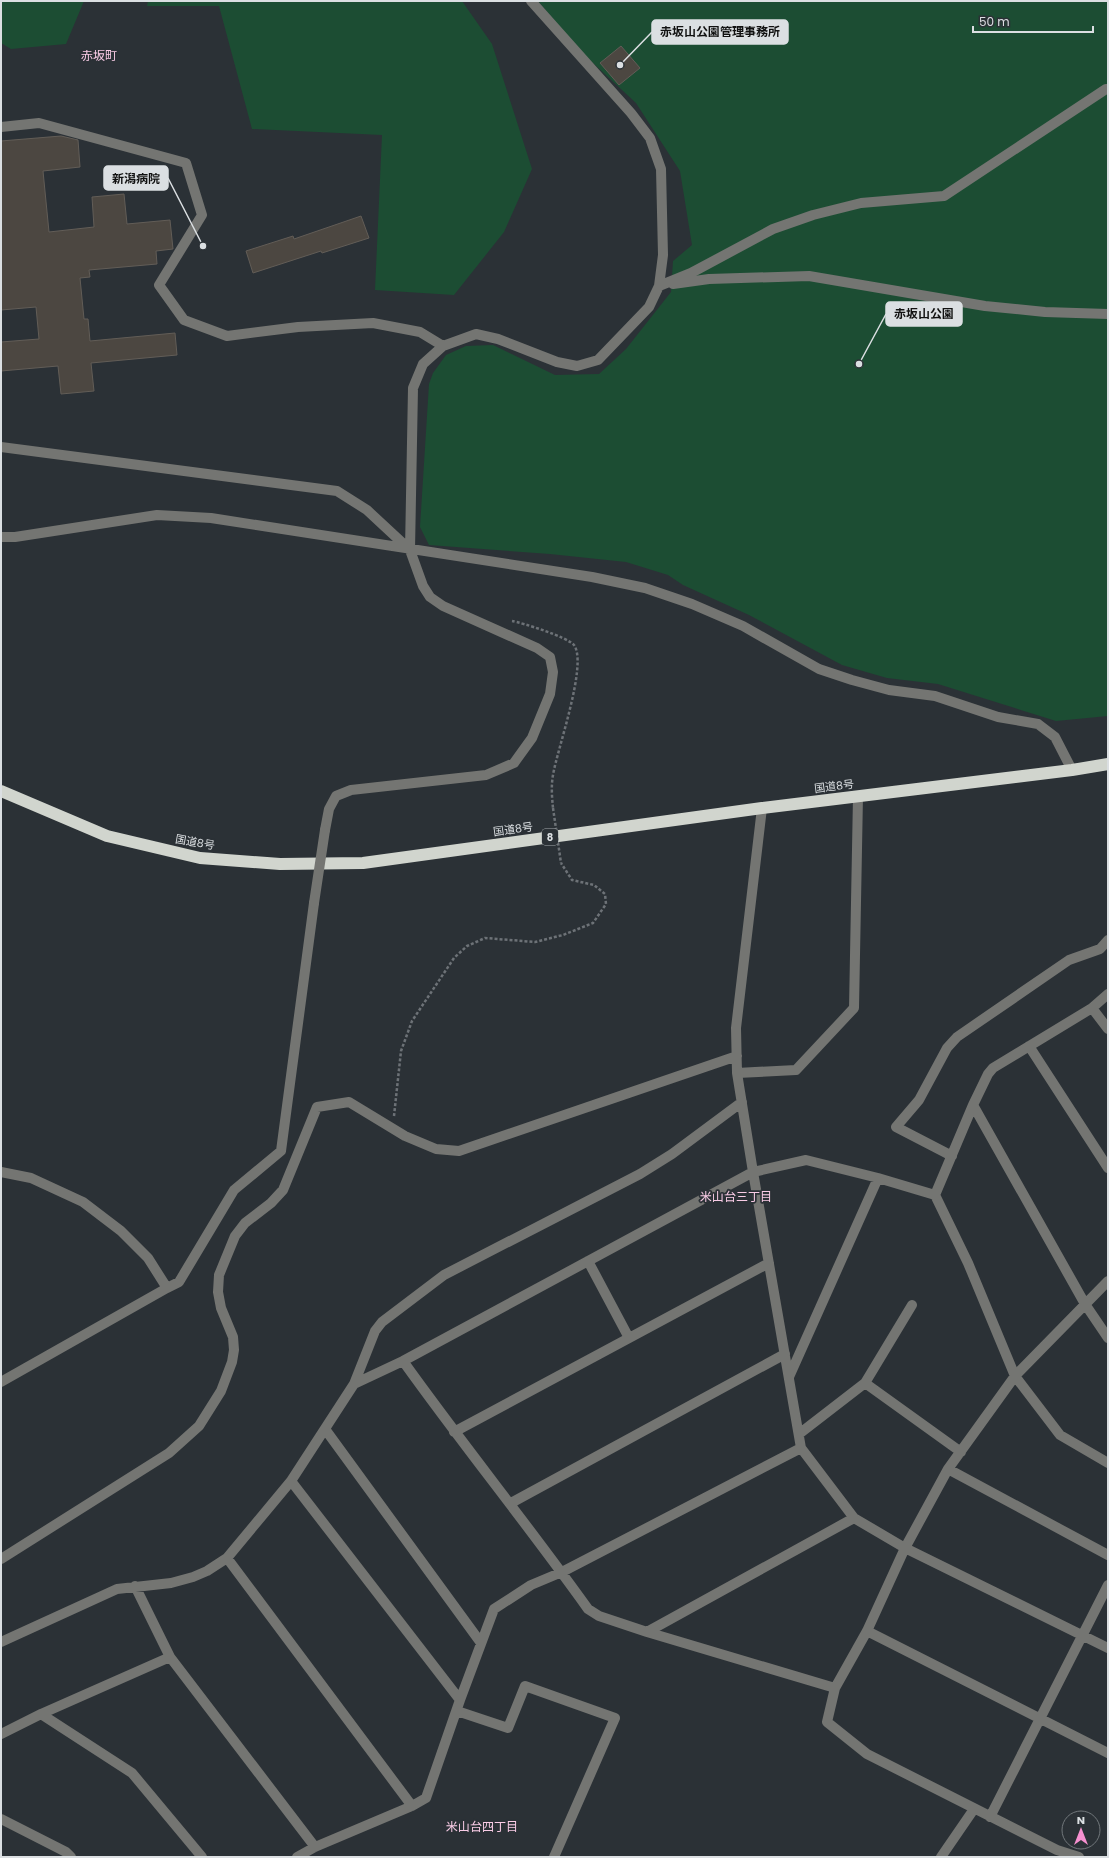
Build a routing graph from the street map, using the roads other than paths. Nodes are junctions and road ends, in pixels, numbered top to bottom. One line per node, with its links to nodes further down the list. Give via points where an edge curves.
1 (531, 1): 4 (street, via 631,113 650,138 661,169 663,255)
2 (1106, 89): 4 (street, via 944,196 861,203 813,215 773,228 691,273)
3 (1, 127): 6 (street, via 40,122 186,163 202,215 160,285 184,320 227,336 298,327 373,322 420,332)
4 (659, 286): 5 (street, via 710,279 809,276 985,306 1045,312); 6 (street, via 649,307 598,360 577,366 557,362 498,339 476,334)
5 (1108, 314)
6 (443, 346): 9 (street, via 423,364 413,388)
7 (1, 447): 9 (street, via 336,491 367,510)
8 (1, 537): 9 (street, via 156,515 211,518)
9 (410, 550): 11 (street, via 592,577 645,588 743,626 819,669 889,690 935,696 998,717 1038,724 1055,737); 33 (street, bridge, via 423,586 430,597 443,606 537,648 550,658 553,672 550,694 532,738 514,763 486,775 350,790 336,796 329,809 325,830 281,1151 234,1190 179,1282)
10 (1108, 764): 11 (highway, 国道8号 / 8)
11 (1072, 770): 13 (highway, 国道8号 / 8)
12 (1, 791): 14 (highway, 国道8号 / 8, via 107,836 200,858 280,864 363,863)
13 (858, 796): 14 (highway, 国道8号 / 8); 21 (street, via 854,1008 796,1070)
14 (762, 808): 20 (street, via 736,1028)
15 (1108, 940): 24 (street, via 1100,949 1069,960 957,1037 947,1048 919,1100 896,1126)
16 (1108, 994): 17 (street)
17 (1092, 1008): 18 (street); 19 (street)
18 (1108, 1029)
19 (1029, 1046): 23 (street, via 993,1068); 25 (street)
20 (737, 1056): 21 (street); 58 (street, via 459,1151 436,1149 405,1136 349,1102 317,1107 283,1190 245,1223 235,1236 220,1275 218,1292 221,1308 233,1337 234,1350 221,1391 199,1426 170,1453)
21 (737, 1073): 22 (street)
22 (742, 1102): 27 (street); 44 (street, via 672,1154 640,1174 444,1275 375,1330)
23 (974, 1105): 24 (street); 34 (street)
24 (952, 1156): 29 (street)
25 (1108, 1168)
26 (1, 1172): 33 (street, via 31,1178 82,1202 121,1231 148,1258)
27 (752, 1172): 28 (street, via 806,1160); 30 (street); 31 (street)
28 (878, 1178): 29 (street); 41 (street)
29 (935, 1195): 40 (street, via 968,1263)
30 (588, 1261): 36 (street); 39 (street)
31 (770, 1263): 36 (street); 38 (street)
32 (1108, 1282): 34 (street)
33 (167, 1288): 42 (street)
34 (1085, 1304): 37 (street); 40 (street)
35 (912, 1305): 43 (street)
36 (629, 1338): 46 (street)
37 (1108, 1338)
38 (785, 1354): 41 (street); 53 (street)
39 (403, 1360): 44 (street); 46 (street)
40 (1015, 1376): 49 (street); 50 (street, via 1060,1435)
41 (789, 1377): 47 (street)
42 (1, 1382)
43 (865, 1383): 47 (street); 49 (street)
44 (354, 1384): 45 (street)
45 (325, 1429): 52 (street); 66 (street)
46 (454, 1432): 53 (street)
47 (799, 1434): 48 (street)
48 (801, 1448): 54 (street); 59 (street)
49 (961, 1452): 51 (street)
50 (1108, 1463)
51 (948, 1469): 55 (street); 56 (street)
52 (291, 1481): 57 (street); 70 (street)
53 (511, 1503): 59 (street)
54 (854, 1518): 55 (street); 63 (street)
55 (905, 1548): 62 (street); 64 (street)
56 (1108, 1555)
57 (227, 1558): 61 (street, via 193,1577 170,1583); 76 (street)
58 (1, 1559)
59 (562, 1572): 63 (street, via 588,1609 599,1616); 66 (street, via 531,1585 494,1609)
60 (1108, 1585): 64 (street)
61 (135, 1586): 65 (street, via 117,1589); 68 (street)
62 (867, 1631): 69 (street); 73 (street)
63 (647, 1632): 69 (street)
64 (1082, 1636): 67 (street); 73 (street)
65 (1, 1642)
66 (481, 1643): 70 (street)
67 (1108, 1648)
68 (170, 1658): 72 (street); 80 (street)
69 (835, 1688): 77 (street, via 827,1722 867,1754)
70 (460, 1700): 71 (street)
71 (456, 1711): 76 (street, via 426,1798); 84 (street, via 508,1728 525,1686 615,1718)
72 (41, 1714): 74 (street); 82 (street, via 132,1772)
73 (1039, 1719): 75 (street); 78 (street)
74 (1, 1734)
75 (1108, 1753)
76 (412, 1806): 80 (street)
77 (974, 1809): 78 (street); 85 (street)
78 (990, 1817): 86 (street, via 1057,1850)
79 (1, 1819): 81 (street, via 66,1852)
80 (315, 1847): 83 (street)
81 (71, 1857)
82 (202, 1857)
83 (297, 1857)
84 (554, 1857)
85 (941, 1857)
86 (1079, 1857)

